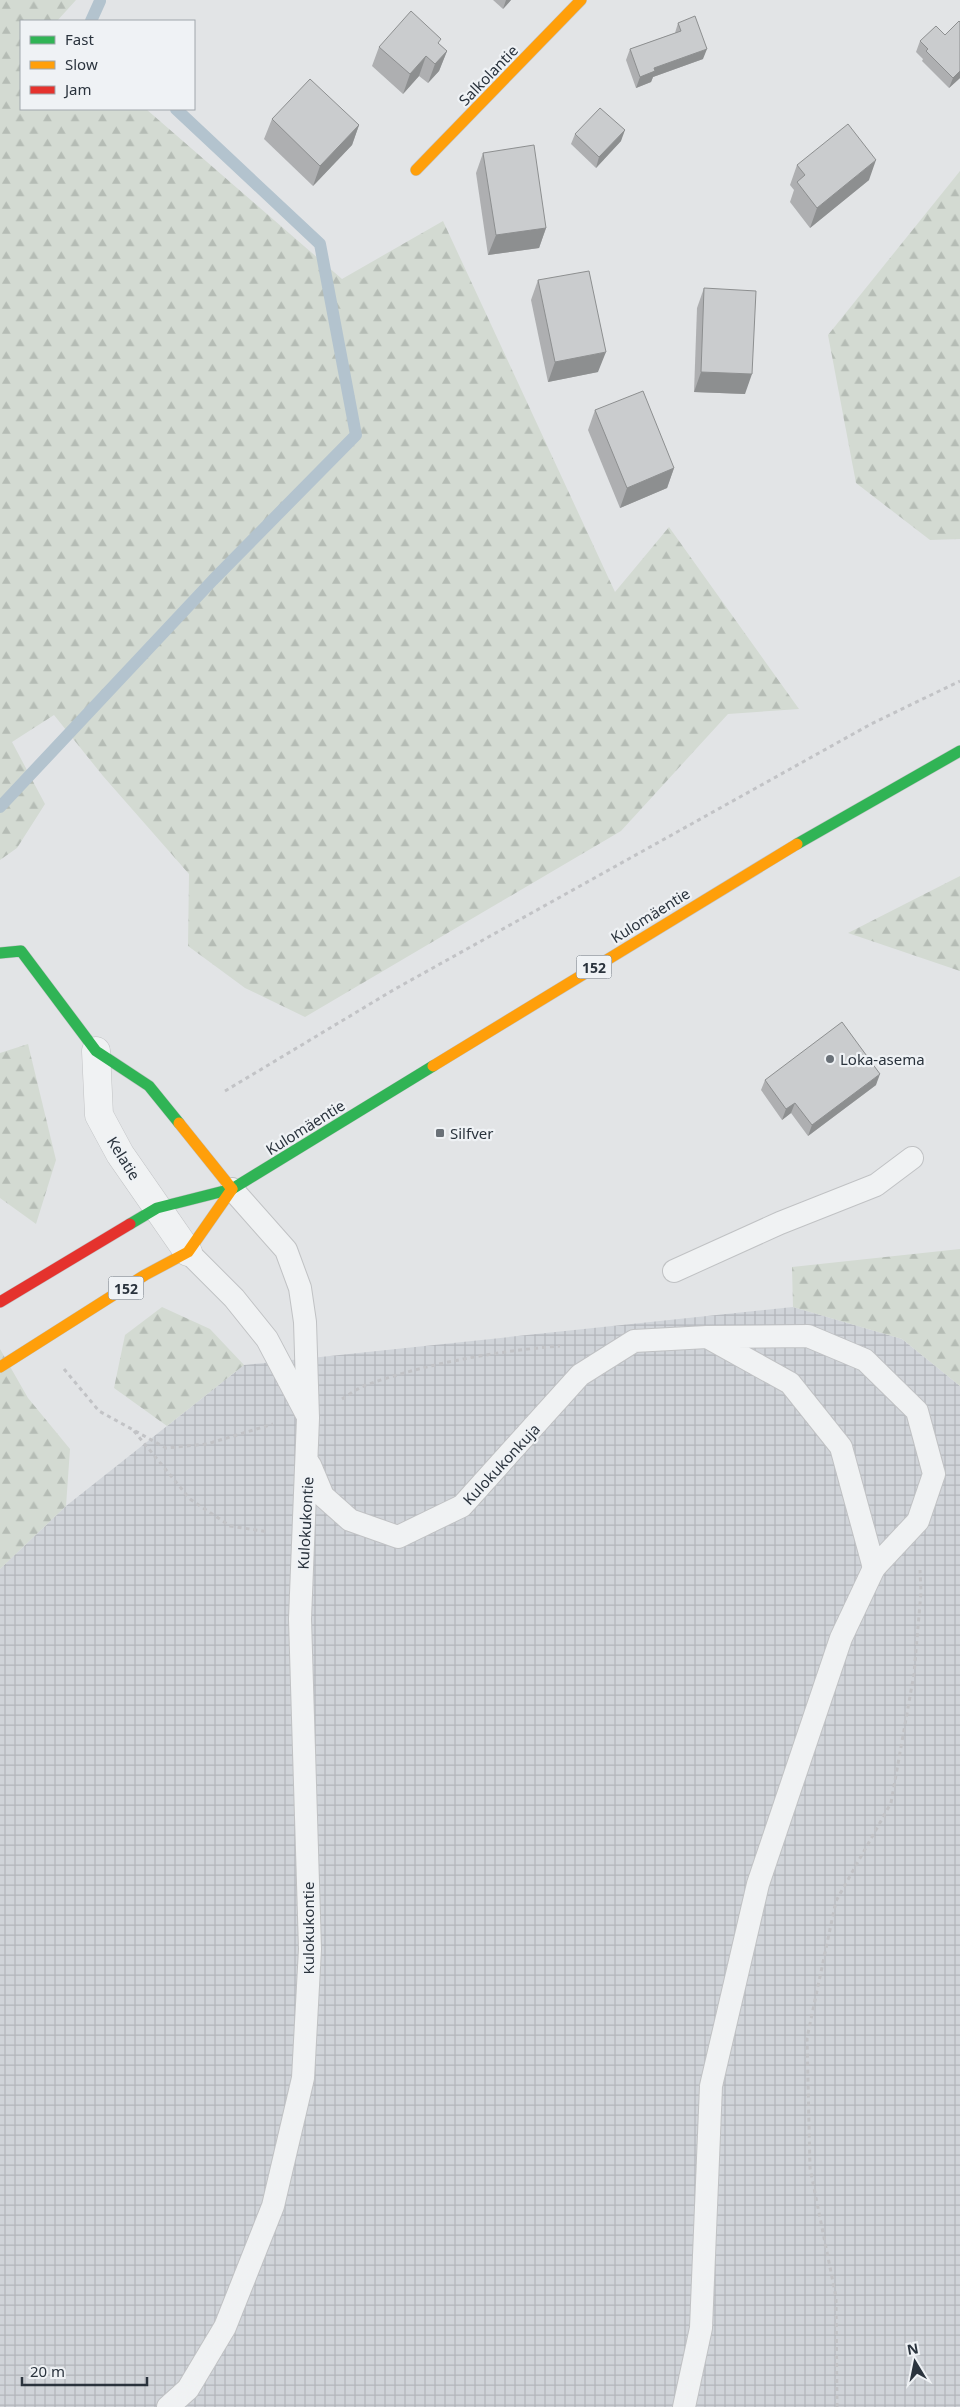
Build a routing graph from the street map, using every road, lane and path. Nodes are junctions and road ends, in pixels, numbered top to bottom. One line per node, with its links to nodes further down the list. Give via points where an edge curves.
1 (582, 0): 2 (main road, Salkolantie)
2 (416, 170)
3 (960, 681): 7 (path, via 871,724 395,989)
4 (960, 751): 9 (main road, Kulomäentie / 152, via 747,873)
5 (0, 953): 6 (main road, via 21,951)
6 (96, 1051): 9 (main road, via 149,1086); 10 (street, Kelatie, via 99,1115 120,1154)
7 (225, 1091)
8 (912, 1158): 12 (lane, via 876,1184)
9 (232, 1189): 10 (main road, Kulomäentie / 152); 11 (main road, Kulomäentie / 152); 18 (lane, Kulokukontie, via 286,1250 300,1288 305,1322)
10 (157, 1208): 11 (street, Kelatie); 13 (main road, Kulomäentie / 152)
11 (188, 1252): 16 (main road, Kulomäentie / 152, via 145,1275); 18 (lane, Kulokukontie, via 234,1298 267,1339)
12 (674, 1271)
13 (0, 1302)
14 (707, 1337): 20 (lane, Kulokukonkuja, via 634,1341 580,1375 462,1506 398,1537 350,1520 323,1496); 21 (lane, Kulokukonkuja, via 808,1336 865,1360 917,1411 934,1474); 23 (lane, via 790,1383 841,1447)
15 (561, 1346): 18 (path, via 438,1365 376,1382)
16 (0, 1367)
17 (64, 1368): 19 (path, via 99,1411)
18 (308, 1418): 19 (path, via 266,1426 207,1444 166,1448); 20 (lane, Kulokukontie)
19 (132, 1429): 22 (path, via 190,1499 230,1526)
20 (307, 1459): 22 (lane, Kulokukontie)
21 (918, 1522): 23 (lane); 26 (path, via 921,1592 915,1664 891,1803 836,1901 807,2038 810,2168 836,2297)
22 (304, 1538): 24 (lane, Kulokukontie, via 300,1619 310,1949 303,2078 273,2206 225,2327 188,2389)
23 (874, 1568): 25 (lane, via 841,1638 758,1884 711,2086 701,2328)
24 (168, 2407)
25 (684, 2407)
26 (837, 2407)

